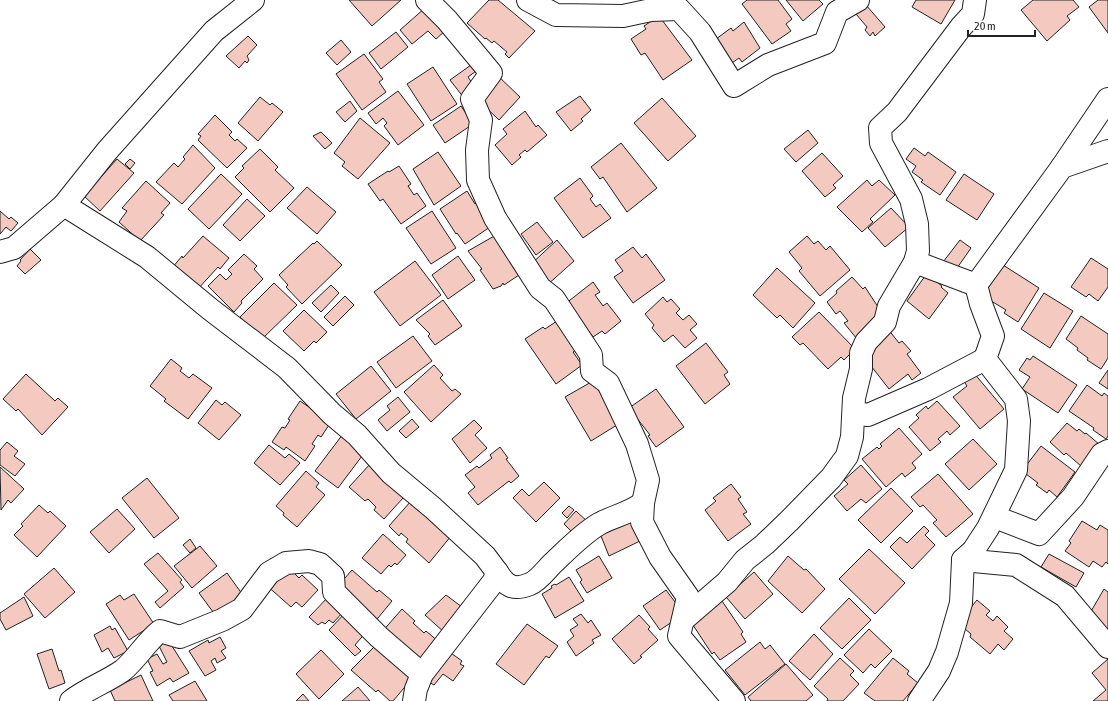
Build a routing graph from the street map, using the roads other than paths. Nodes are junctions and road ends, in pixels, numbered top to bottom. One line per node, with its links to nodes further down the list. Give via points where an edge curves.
1 (253, 0): 9 (street, via 214,31 107,151)
2 (427, 0): 16 (street, via 491,73 472,99 481,120 478,180 499,224 540,288 554,299 591,355 592,371 608,384 637,444 648,480)
3 (528, 0): 4 (street, via 556,15 623,16 651,10 679,9 700,32 734,86 768,65 825,43 837,12)
4 (858, 0)
5 (975, 0): 11 (street, via 973,14 897,112 880,128 881,143 910,199 918,235)
6 (1108, 99): 8 (street)
7 (1108, 151): 8 (street)
8 (1062, 168): 12 (street)
9 (64, 205): 10 (street, via 14,248); 19 (street, via 147,258 287,368 357,436 390,473 485,556)
10 (0, 252)
11 (915, 262): 12 (street); 14 (street, via 889,306 886,322 866,342 861,353)
12 (976, 285): 13 (street, via 980,304 993,336)
13 (985, 359): 14 (street, via 928,389 868,415); 17 (street, via 1016,399 1019,421 1016,470)
14 (854, 412): 20 (street, via 847,456 831,478 765,544 745,560 727,582)
15 (1108, 451): 17 (street, via 1102,454 1073,497 1039,534)
16 (643, 503): 19 (street, via 598,525 570,546 530,584 512,587 505,585); 20 (street, via 642,522 660,557 688,597)
17 (995, 516): 18 (street, via 973,551)
18 (963, 560): 21 (street, via 1016,565 1065,596); 26 (street, via 960,603 947,652 939,671)
19 (497, 572): 22 (street, via 494,581)
20 (683, 620): 25 (street, via 679,636)
21 (1108, 647)
22 (422, 674): 23 (street, via 379,637 334,592 333,576 320,564 309,561 286,563 269,573 242,609 222,620 180,637 160,631 121,671); 24 (street)
23 (71, 701)
24 (414, 701)
25 (734, 701)
26 (919, 701)

